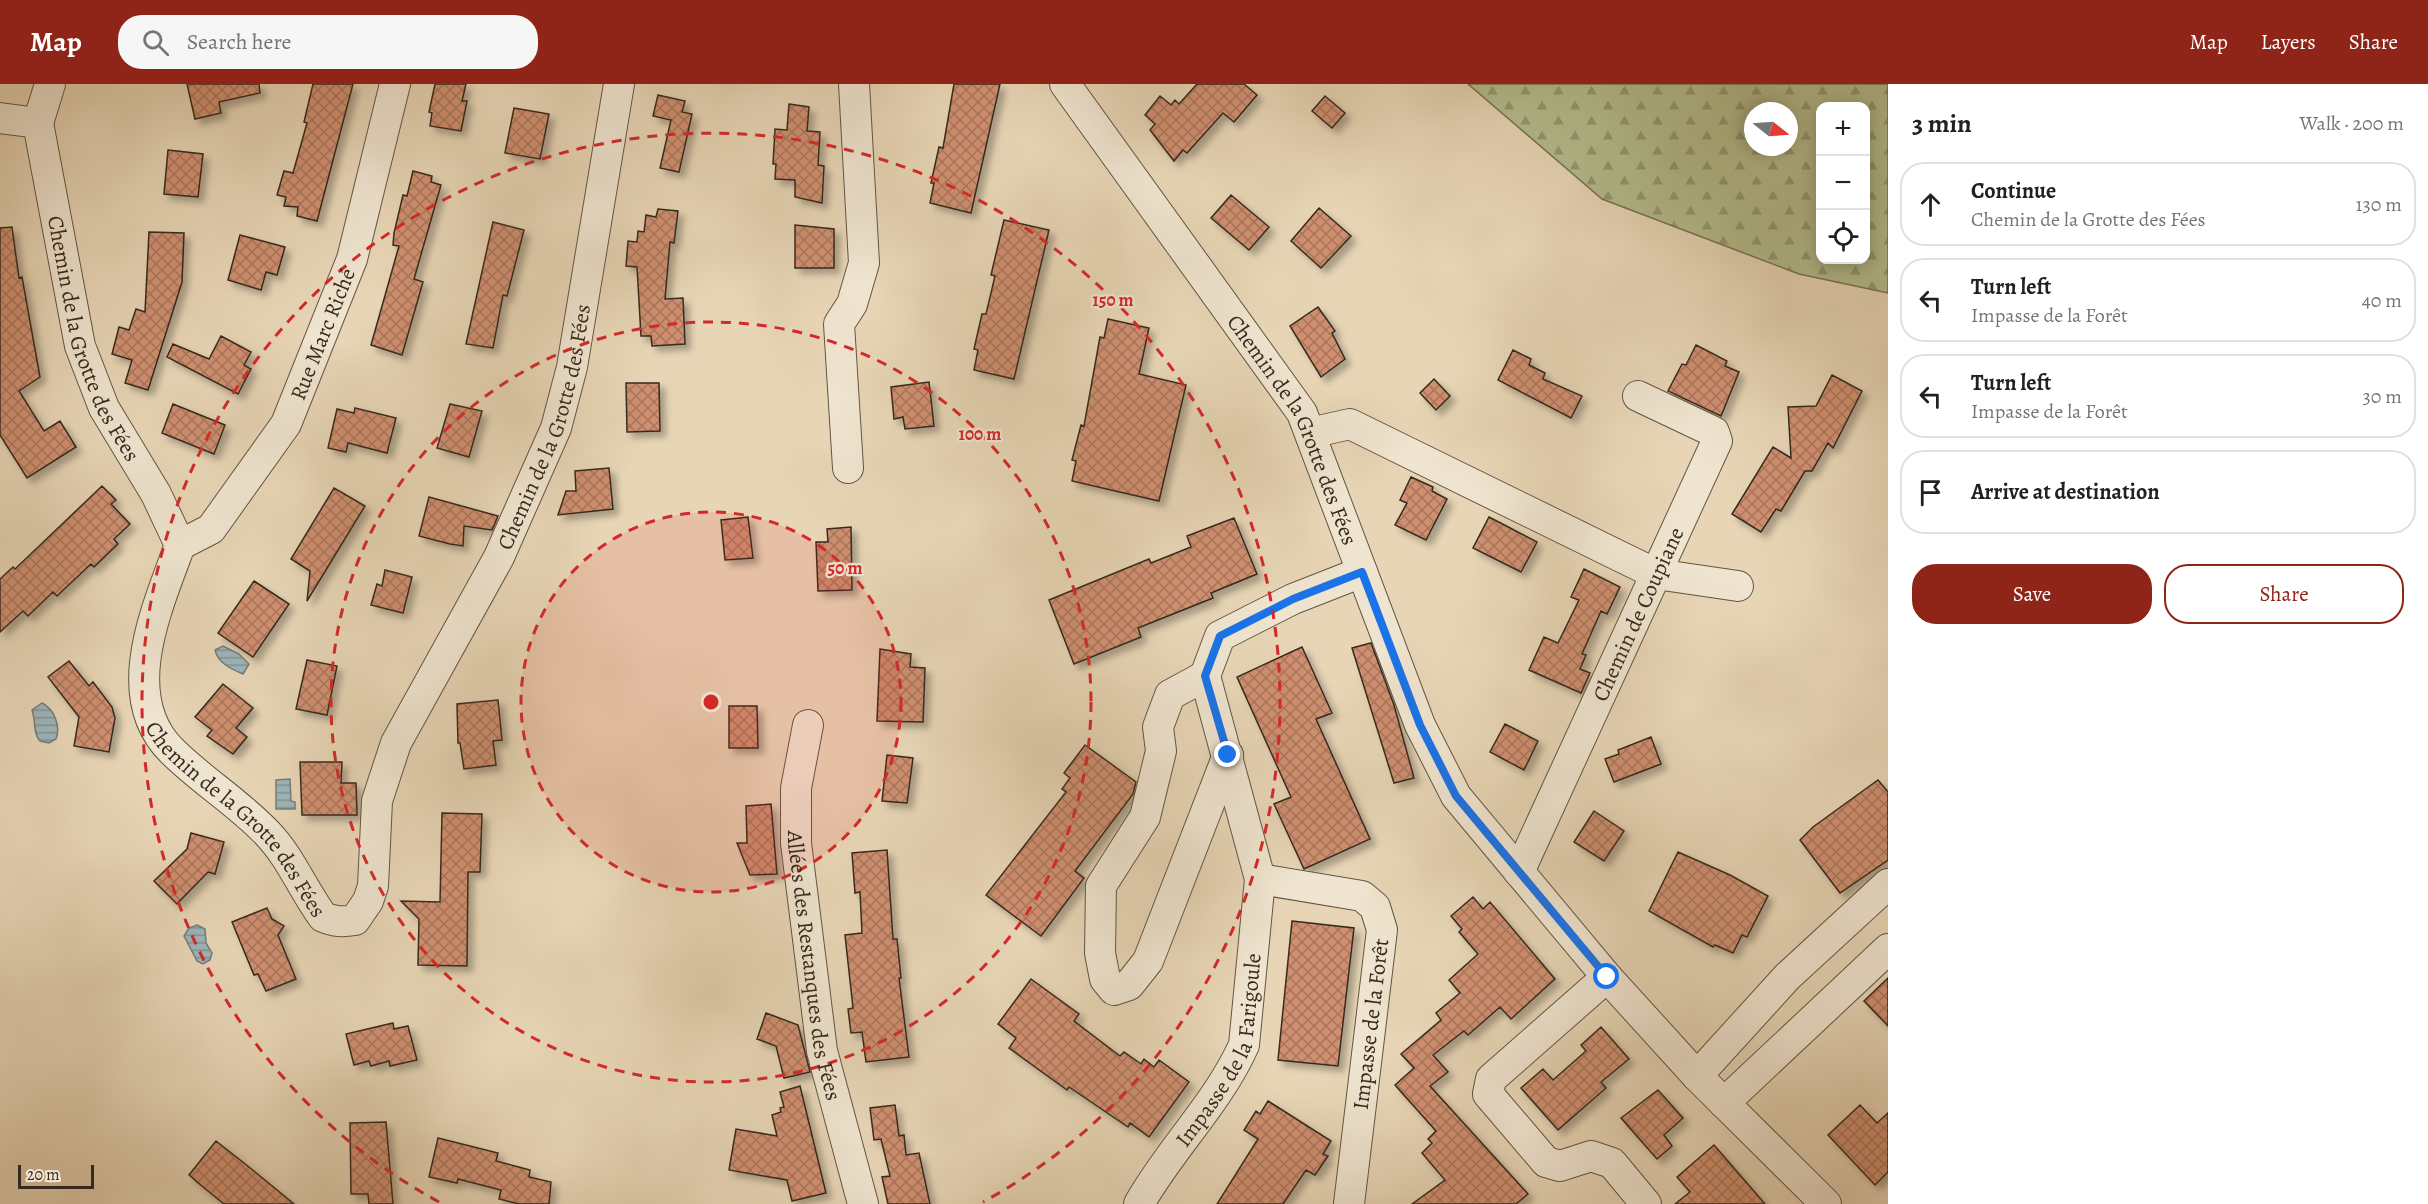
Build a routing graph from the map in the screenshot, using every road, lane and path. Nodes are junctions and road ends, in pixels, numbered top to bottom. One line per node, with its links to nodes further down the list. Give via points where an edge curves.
1 (50, 84): 7 (street)
2 (395, 84): 11 (street, Rue Marc Riché, via 352,259 286,424 211,529)
3 (619, 84): 11 (street, Chemin de la Grotte des Fées, via 572,367 556,428 499,556 396,743 377,801 373,886 355,920 334,922 323,917 270,836 185,764 155,730 144,672 149,632)
4 (854, 84): 10 (street, via 864,263 852,304 838,324)
5 (1065, 84): 9 (street, Chemin de la Grotte des Fées, via 1302,413)
6 (0, 118): 7 (street)
7 (38, 123): 11 (street, Chemin de la Grotte des Fées, via 80,346 104,408 156,494)
8 (1638, 396): 13 (street, Chemin de Coupiane, via 1714,432 1717,441)
9 (1310, 434): 12 (street, Chemin de la Grotte des Fées); 13 (street, via 1345,423 1360,428)
10 (848, 468)
11 (180, 545)
12 (1362, 572): 15 (street, via 1293,599 1220,636); 18 (street, Chemin de la Grotte des Fées, via 1420,725 1456,796)
13 (1656, 573): 14 (street); 18 (street, Chemin de Coupiane)
14 (1738, 586)
15 (1205, 676): 17 (street); 17 (street, via 1170,695 1158,727 1161,751 1145,817 1101,886 1100,953 1105,980 1114,990 1129,985 1148,962)
16 (808, 725): 25 (street, Allées des Restanques des Fées, via 796,788 796,843 822,1051)
17 (1228, 755): 19 (street)
18 (1519, 872): 22 (street, Chemin de la Grotte des Fées)
19 (1260, 879): 26 (street, Impasse de la Farigoule, via 1244,1045 1233,1069 1152,1180); 27 (street, Impasse de la Forêt, via 1362,896 1375,907 1382,930)
20 (1888, 884): 23 (street, via 1787,977)
21 (1888, 949): 24 (street)
22 (1607, 977): 23 (street, Chemin de la Grotte des Fées); 28 (street, via 1491,1078 1488,1094 1546,1162 1560,1166 1591,1156 1612,1163)
23 (1697, 1076): 24 (street, Chemin de la Grotte des Fées)
24 (1724, 1103): 29 (street, Chemin de la Grotte des Fées)
25 (863, 1204)
26 (1139, 1204)
27 (1349, 1204)
28 (1646, 1204)
29 (1827, 1204)

